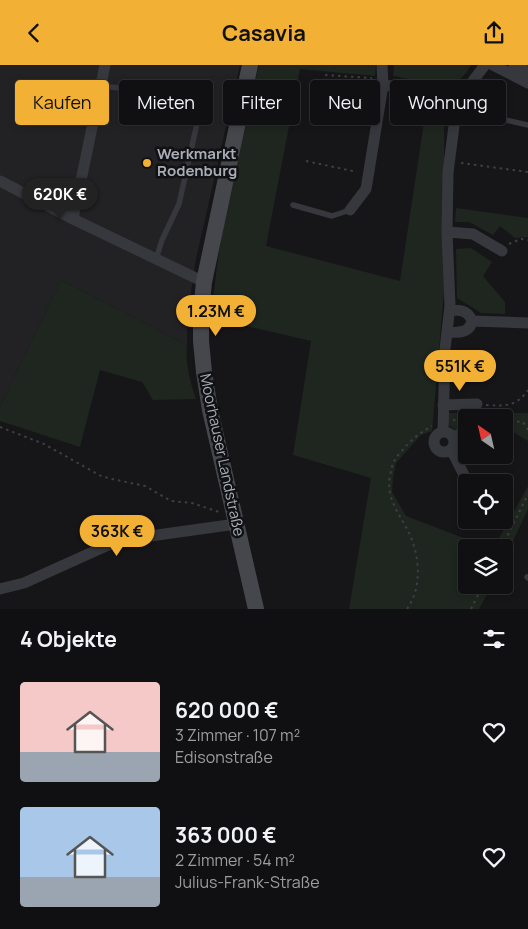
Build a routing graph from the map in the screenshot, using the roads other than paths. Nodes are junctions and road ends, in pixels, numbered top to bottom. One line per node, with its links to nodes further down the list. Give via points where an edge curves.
1 (105, 65): 8 (street)
2 (250, 65): 25 (street, Moorhauser Landstraße)
3 (382, 65): 10 (street)
4 (485, 65): 9 (street)
5 (493, 65): 12 (street)
6 (514, 65): 7 (street)
7 (528, 72)
8 (102, 80)
9 (474, 80)
10 (383, 82): 11 (street); 20 (street, via 366,189)
11 (390, 83)
12 (528, 83)
13 (109, 87): 24 (lane, via 129,89 144,85 183,89 199,99 200,110 178,204)
14 (506, 120): 17 (lane)
15 (93, 125): 21 (street)
16 (454, 125): 22 (street, via 448,172)
17 (528, 125)
18 (0, 181): 21 (street)
19 (293, 205): 20 (lane, via 332,217)
20 (350, 211)
21 (73, 219): 24 (street)
22 (447, 232): 23 (street, via 474,234); 26 (street)
23 (502, 251)
24 (156, 259): 25 (street)
25 (204, 282): 37 (street, Moorhauser Landstraße, via 200,312 204,372)
26 (450, 310): 27 (street, via 464,311); 29 (street)
27 (472, 321): 28 (street); 29 (street, via 466,330)
28 (528, 323)
29 (448, 332): 31 (street)
30 (477, 404): 31 (street)
31 (443, 405): 32 (street)
32 (443, 427): 34 (street); 35 (street, via 435,445 441,451)
33 (458, 435): 34 (street)
34 (454, 437): 35 (street)
35 (450, 450): 36 (street)
36 (464, 474)
37 (236, 524): 38 (street, via 106,546 24,583); 39 (street, Moorhauser Landstraße)
38 (0, 589)
39 (256, 609)

